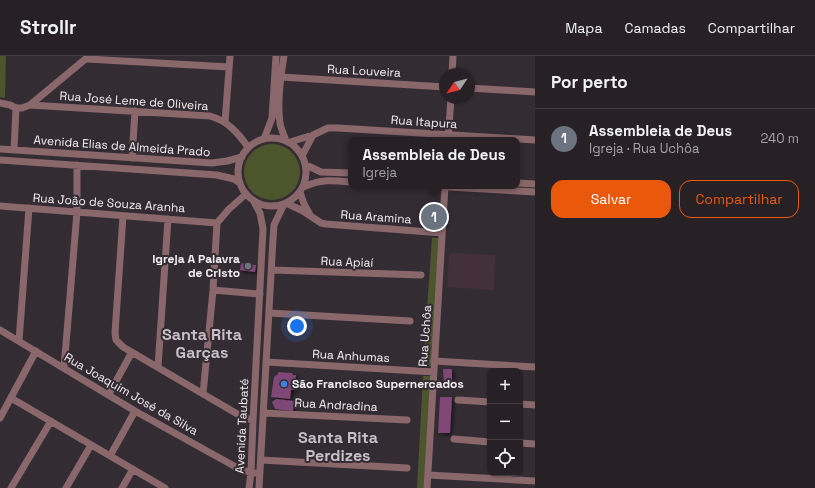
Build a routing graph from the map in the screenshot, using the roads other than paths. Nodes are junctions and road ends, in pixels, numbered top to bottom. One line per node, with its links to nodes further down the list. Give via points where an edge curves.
1 (230, 56): 6 (street)
2 (276, 56): 21 (street, via 272,118)
3 (284, 56): 8 (street)
4 (453, 56): 7 (street)
5 (88, 57): 6 (street); 14 (street)
6 (229, 67): 17 (street)
7 (452, 68)
8 (281, 77): 9 (street, Rua Louveira); 24 (street, via 280,123)
9 (439, 87)
10 (475, 88): 11 (street)
11 (535, 92)
12 (0, 103): 15 (street)
13 (451, 104): 20 (street)
14 (30, 105): 15 (street); 16 (street, Rua José Leme de Oliveira)
15 (16, 108): 27 (street)
16 (135, 111): 17 (street, Rua José Leme de Oliveira, via 204,115); 30 (street)
17 (225, 122): 25 (street, Rua José Leme de Oliveira, via 240,135)
18 (313, 135): 19 (street, Rua Itapura, via 328,128 338,128); 24 (street, Rua Itapura); 28 (street)
19 (437, 137)
20 (448, 137)
21 (264, 138): 24 (street); 25 (street)
22 (520, 140): 23 (street, Rua Itapura)
23 (535, 140)
24 (288, 141): 28 (street)
25 (248, 147): 29 (street)
26 (0, 149): 27 (street, Avenida Elias de Almeida Prado)
27 (14, 150): 30 (street, Avenida Elias de Almeida Prado)
28 (302, 156): 33 (street)
29 (242, 157): 30 (street, Avenida Elias de Almeida Prado, via 212,163); 36 (street, via 238,171)
30 (132, 158)
31 (0, 160): 32 (street, Avenida Elias de Almeida Prado)
32 (77, 165): 36 (street, Avenida Elias de Almeida Prado, via 217,175); 48 (street)
33 (306, 166): 34 (street, via 321,172); 39 (street)
34 (348, 173)
35 (348, 182): 39 (street, via 324,180)
36 (240, 183): 43 (street)
37 (520, 183): 38 (street)
38 (535, 184)
39 (302, 189): 45 (street); 50 (street)
40 (445, 189): 53 (street, Rua Uchôa)
41 (490, 189): 42 (street)
42 (535, 192)
43 (246, 194): 44 (street); 52 (street)
44 (253, 200): 45 (street, via 272,206); 57 (street, Avenida Taubaté, via 264,229)
45 (285, 204): 50 (street, Rua Aramina); 54 (street, Avenida Taubaté, via 274,224)
46 (0, 206): 47 (street, Rua João de Souza Aranha)
47 (29, 208): 48 (street, Rua João de Souza Aranha); 63 (street)
48 (76, 212): 49 (street, Rua João de Souza Aranha); 70 (street)
49 (123, 216): 51 (street, Rua João de Souza Aranha); 65 (street, via 115,336 123,347)
50 (310, 216): 53 (street, Rua Aramina, via 326,224)
51 (168, 219): 52 (street, Rua João de Souza Aranha); 68 (street)
52 (217, 223): 56 (street)
53 (442, 233): 66 (street, Rua Uchôa)
54 (272, 270): 55 (street, Rua Apiaí); 58 (street, Avenida Taubaté)
55 (420, 275)
56 (213, 290): 57 (street); 73 (street)
57 (260, 294): 61 (street, Avenida Taubaté)
58 (269, 313): 59 (street); 62 (street, Avenida Taubaté)
59 (410, 321)
60 (0, 330): 63 (street, Rua Joaquim José da Silva)
61 (257, 336): 62 (street); 84 (street, Avenida Taubaté)
62 (268, 337): 67 (street, Avenida Taubaté)
63 (19, 341): 64 (street, Rua Joaquim José da Silva)
64 (36, 352): 70 (street, Rua Joaquim José da Silva); 74 (street)
65 (132, 352): 68 (street); 72 (street)
66 (434, 361): 69 (street); 71 (street, Rua Uchôa)
67 (266, 362): 71 (street, Rua Anhumas); 80 (street, Avenida Taubaté)
68 (158, 367): 73 (street)
69 (535, 367)
70 (64, 368): 72 (street, Rua Joaquim José da Silva)
71 (434, 372): 95 (street, Rua Uchôa)
72 (109, 394): 79 (street, Rua Joaquim José da Silva)
73 (203, 394): 84 (street)
74 (11, 398): 81 (street); 83 (street)
75 (458, 400): 76 (street)
76 (487, 402)
77 (523, 404): 78 (street)
78 (535, 405)
79 (135, 411): 90 (street); 96 (street, Rua Joaquim José da Silva)
80 (264, 413): 82 (street, Rua Andradina); 91 (street, Avenida Taubaté)
81 (0, 418)
82 (407, 420)
83 (50, 421): 89 (street); 99 (street)
84 (253, 421): 96 (street, Avenida Taubaté)
85 (454, 439): 86 (street)
86 (487, 442)
87 (523, 443): 88 (street)
88 (535, 444)
89 (91, 445): 90 (street); 100 (street)
90 (110, 456): 93 (street)
91 (261, 460): 92 (street); 94 (street, Avenida Taubaté)
92 (407, 468)
93 (133, 469): 101 (street); 102 (street)
94 (260, 473): 96 (street); 98 (street, Avenida Taubaté)
95 (428, 475): 97 (street); 104 (street, Rua Uchôa)
96 (251, 477): 98 (street); 103 (street, Avenida Taubaté)
97 (535, 482)
98 (260, 485)
99 (11, 488)
100 (66, 488)
101 (122, 488)
102 (165, 488)
103 (249, 488)
104 (427, 488)

